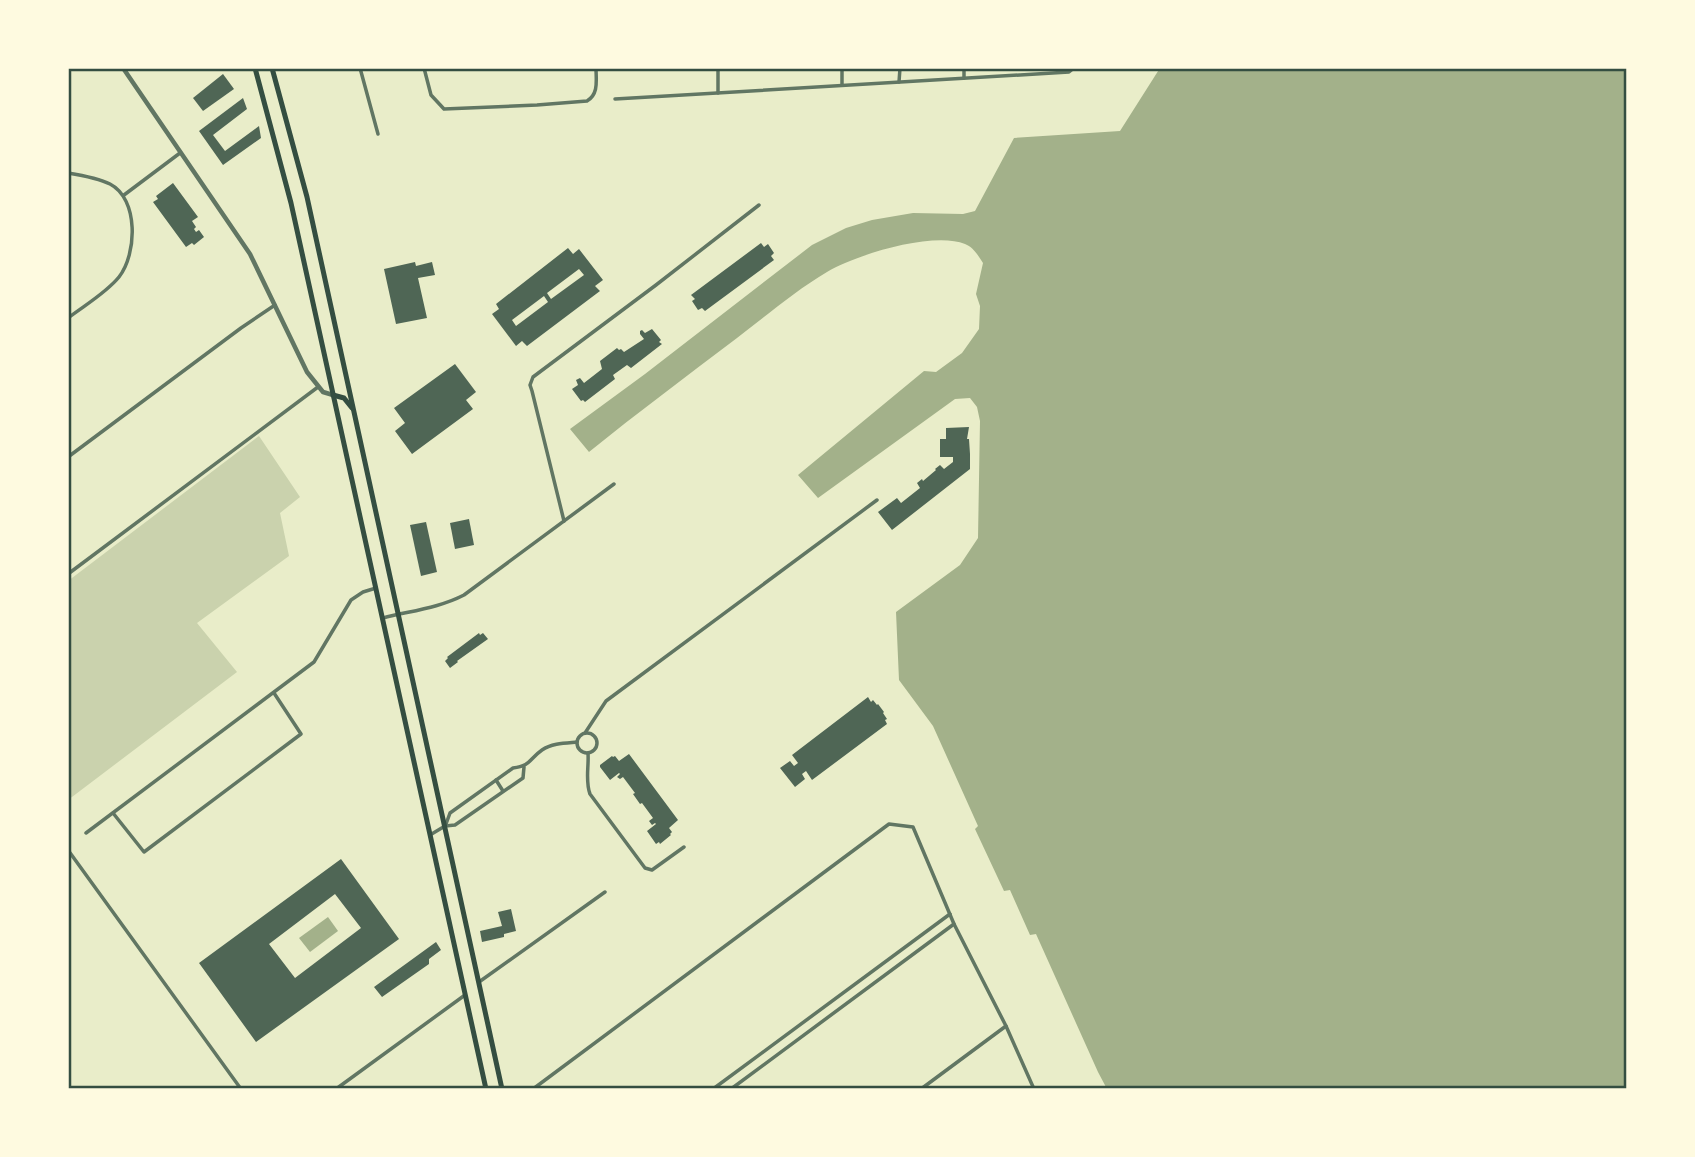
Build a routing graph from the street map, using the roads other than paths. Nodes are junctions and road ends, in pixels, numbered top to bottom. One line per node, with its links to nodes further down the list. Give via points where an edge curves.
1 (123, 68): 18 (street)
2 (255, 68): 25 (main road, via 284,171)
3 (272, 68): 26 (main road, via 307,197)
4 (360, 68): 17 (street)
5 (424, 68): 6 (street, via 431,95 444,109 582,102 596,90)
6 (596, 68)
7 (718, 68): 15 (street)
8 (842, 68): 14 (street)
9 (900, 68): 13 (street)
10 (964, 68): 12 (street)
11 (1074, 68): 12 (street, via 1069,72)
12 (964, 78): 13 (street)
13 (899, 82): 14 (street)
14 (842, 85): 15 (street)
15 (718, 93): 16 (street)
16 (615, 99)
17 (378, 134)
18 (180, 153): 20 (street); 22 (street, via 250,254)
19 (68, 173): 20 (street, via 110,184)
20 (124, 195): 23 (street, via 133,233 120,277)
21 (759, 205): 30 (street, via 533,377 530,385)
22 (275, 305): 24 (street); 27 (street)
23 (68, 318)
24 (318, 387): 25 (street); 31 (street)
25 (333, 395): 26 (main road, via 344,398); 32 (main road)
26 (354, 411): 33 (main road)
27 (68, 457)
28 (614, 484): 30 (street)
29 (877, 500): 36 (street, via 606,701)
30 (564, 521): 33 (street, via 464,595)
31 (68, 574)
32 (376, 588): 34 (main road); 35 (street, via 351,600 314,662)
33 (399, 614): 34 (street); 43 (main road)
34 (383, 618): 45 (main road)
35 (274, 693): 42 (street); 42 (street, via 301,734 144,852)
36 (585, 733): 37 (street); 38 (street, via 597,741 596,748)
37 (577, 742): 38 (street); 39 (street, via 544,748)
38 (588, 752): 46 (street, via 590,794 645,869 652,870)
39 (524, 767): 40 (street, via 513,768); 41 (street, via 523,778)
40 (496, 780): 41 (street); 43 (street, via 450,813)
41 (503, 791): 43 (street, via 455,825)
42 (113, 813): 44 (street)
43 (445, 826): 45 (street); 51 (main road)
44 (86, 833)
45 (430, 835): 52 (main road)
46 (684, 847)
47 (68, 850): 54 (street)
48 (605, 892): 51 (street)
49 (950, 914): 50 (street); 58 (street, via 913,827 889,824); 59 (street)
50 (954, 924): 53 (street); 60 (street)
51 (479, 982): 57 (main road)
52 (466, 995): 55 (street); 56 (main road)
53 (1006, 1026): 61 (street); 62 (street)
54 (241, 1089)
55 (336, 1089)
56 (486, 1089)
57 (502, 1089)
58 (533, 1089)
59 (713, 1089)
60 (731, 1089)
61 (920, 1089)
62 (1034, 1089)

